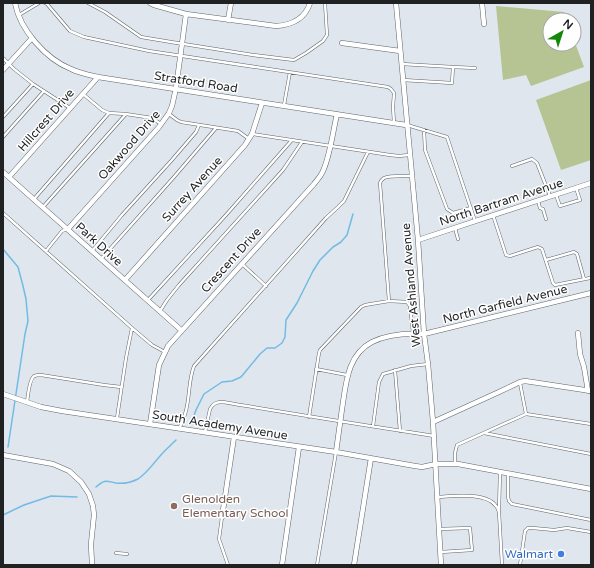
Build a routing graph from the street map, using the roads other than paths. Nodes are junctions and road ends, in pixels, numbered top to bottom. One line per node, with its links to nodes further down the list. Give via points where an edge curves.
1 (15, 3): 12 (street, Stratford Road)
2 (38, 3): 12 (lane)
3 (45, 3): 19 (lane, via 73,33 131,48)
4 (88, 3): 17 (lane, via 141,36)
5 (150, 3): 11 (street)
6 (231, 3): 13 (street)
7 (310, 3): 13 (street, via 302,17 284,26)
8 (325, 3): 17 (lane, via 327,35 323,41 294,60)
9 (396, 3): 18 (street, West Ashland Avenue)
10 (482, 3): 14 (street)
11 (186, 14): 13 (street); 17 (street, Oakwood Drive)
12 (18, 15): 15 (street, Stratford Road)
13 (228, 20)
14 (484, 24)
15 (32, 38): 21 (street); 27 (street, Stratford Road, via 60,64 71,70)
16 (342, 43): 18 (street)
17 (182, 44): 19 (street, Oakwood Drive)
18 (400, 51): 22 (street, West Ashland Avenue)
19 (180, 56): 26 (lane); 30 (street, Oakwood Drive)
20 (3, 58): 21 (lane)
21 (9, 63): 25 (street); 29 (lane)
22 (401, 64): 23 (lane); 28 (street, West Ashland Avenue)
23 (453, 67): 24 (lane); 28 (lane, via 452,83)
24 (475, 68)
25 (3, 70)
26 (290, 72): 34 (lane); 41 (lane, via 392,89)
27 (98, 77): 30 (street, Stratford Road); 32 (street, Hillcrest Drive)
28 (402, 80): 44 (street, West Ashland Avenue)
29 (33, 84): 31 (lane); 40 (lane)
30 (176, 88): 33 (street, Stratford Road); 37 (street, Oakwood Drive)
31 (44, 91): 35 (lane); 48 (lane)
32 (83, 94): 35 (street, Hillcrest Drive); 36 (lane)
33 (262, 103): 34 (street, Stratford Road); 47 (street, Surrey Avenue)
34 (284, 106): 39 (street, Stratford Road)
35 (70, 108): 58 (street, Hillcrest Drive)
36 (109, 113): 38 (lane); 63 (lane)
37 (169, 113): 42 (street, Oakwood Drive); 43 (lane, via 181,122)
38 (126, 114): 42 (lane, via 152,118); 65 (lane)
39 (337, 114): 41 (street, Stratford Road); 52 (street, Crescent Drive)
40 (3, 117)
41 (394, 123): 44 (street, Stratford Road)
42 (161, 124): 72 (street, Oakwood Drive)
43 (199, 125): 45 (lane); 76 (lane, via 196,132)
44 (406, 125): 46 (lane); 54 (street, West Ashland Avenue)
45 (216, 128): 49 (lane, via 238,131); 77 (lane)
46 (424, 130): 66 (lane, via 447,137); 66 (lane, via 425,150 447,209 453,213)
47 (252, 134): 49 (street, Surrey Avenue); 50 (lane)
48 (3, 137)
49 (249, 139): 82 (street, Surrey Avenue)
50 (292, 140): 51 (lane); 85 (lane)
51 (302, 142): 52 (lane); 87 (lane, via 283,170 179,285)
52 (330, 146): 53 (lane); 79 (street, Crescent Drive, via 326,165 320,176)
53 (368, 152): 54 (lane); 83 (lane, via 344,201 331,212)
54 (409, 155): 57 (street, West Ashland Avenue)
55 (512, 166): 62 (lane, via 532,159 538,163)
56 (3, 172): 58 (street, Park Drive)
57 (411, 176): 74 (street, West Ashland Avenue); 86 (lane, via 388,177 380,183)
58 (9, 177): 63 (street, Park Drive)
59 (591, 183): 60 (street, North Bartram Avenue)
60 (576, 188): 61 (street, North Bartram Avenue); 61 (lane, via 580,200 560,206)
61 (556, 194): 62 (street, North Bartram Avenue)
62 (550, 196): 64 (street, North Bartram Avenue)
63 (34, 199): 65 (street, Park Drive)
64 (538, 200): 68 (street, North Bartram Avenue); 69 (lane)
65 (43, 207): 72 (street, Park Drive)
66 (471, 208): 70 (lane)
67 (3, 213): 75 (lane)
68 (493, 215): 70 (street, North Bartram Avenue); 78 (lane, via 506,255 538,247 542,248)
69 (546, 219)
70 (475, 221): 71 (street, North Bartram Avenue)
71 (455, 228): 73 (lane); 74 (street, North Bartram Avenue)
72 (68, 229): 75 (lane, via 62,231); 76 (street, Park Drive)
73 (458, 239)
74 (418, 240): 92 (street, West Ashland Avenue)
75 (46, 251): 88 (lane)
76 (92, 251): 77 (street, Park Drive)
77 (100, 259): 82 (street, Park Drive)
78 (546, 260): 81 (lane, via 555,285); 81 (lane, via 574,252 578,254)
79 (242, 264): 83 (lane); 89 (street, Crescent Drive)
80 (591, 278): 81 (lane)
81 (584, 279)
82 (125, 280): 85 (street, Park Drive)
83 (266, 286): 111 (lane, via 194,366 185,415)
84 (591, 293): 92 (street, North Garfield Avenue)
85 (148, 301): 87 (street, Park Drive)
86 (389, 301): 91 (lane, via 409,304); 95 (lane, via 365,305 357,310 320,350)
87 (160, 312): 89 (street, Park Drive)
88 (132, 328): 93 (lane); 99 (lane)
89 (181, 330): 93 (street, Crescent Drive)
90 (578, 333): 100 (street)
91 (413, 334): 92 (street, North Garfield Avenue); 97 (street, North Garfield Avenue, via 388,336 372,342 353,360)
92 (424, 334): 94 (street, West Ashland Avenue)
93 (164, 352): 108 (street, Crescent Drive, via 159,365)
94 (428, 364): 96 (lane); 107 (street, West Ashland Avenue)
95 (316, 369): 97 (lane); 104 (lane)
96 (396, 370): 110 (lane, via 383,374 379,382); 112 (lane)
97 (347, 375): 106 (street, North Garfield Avenue)
98 (520, 382): 100 (street); 103 (lane); 107 (street)
99 (122, 387): 102 (lane, via 36,375 31,382); 105 (lane)
100 (589, 391)
101 (3, 394): 102 (street, South Academy Avenue)
102 (27, 403): 105 (street, South Academy Avenue)
103 (526, 414): 109 (lane); 114 (lane)
104 (309, 417): 106 (lane); 113 (lane, via 218,402 210,409)
105 (117, 418): 108 (street, South Academy Avenue)
106 (340, 422): 110 (lane); 118 (street, North Garfield Avenue)
107 (433, 422): 115 (street, West Ashland Avenue)
108 (150, 424): 111 (street, South Academy Avenue)
109 (591, 424)
110 (373, 426): 112 (lane)
111 (178, 429): 113 (street, South Academy Avenue)
112 (400, 431): 115 (lane)
113 (205, 433): 116 (street, South Academy Avenue)
114 (483, 433): 119 (lane); 123 (lane, via 457,445)
115 (434, 436): 122 (street, West Ashland Avenue)
116 (234, 437): 117 (street, South Academy Avenue); 129 (street)
117 (299, 447): 118 (street, South Academy Avenue); 138 (street)
118 (336, 452): 121 (street, South Academy Avenue); 139 (lane)
119 (591, 454)
120 (3, 455): 136 (street, via 53,464 69,471 81,482 93,506)
121 (371, 458): 122 (street, South Academy Avenue, via 422,467); 140 (street)
122 (436, 464): 123 (street, South Academy Avenue); 127 (street, West Ashland Avenue)
123 (455, 464): 124 (street, South Academy Avenue)
124 (500, 472): 125 (street, South Academy Avenue); 128 (lane)
125 (508, 474): 126 (street, South Academy Avenue); 130 (lane, via 508,498 512,504)
126 (591, 489)
127 (437, 497): 128 (lane, via 479,497 493,503); 131 (street, West Ashland Avenue)
128 (499, 512): 142 (lane)
129 (222, 517): 137 (lane, via 219,539)
130 (591, 520)
131 (439, 529): 133 (street, West Ashland Avenue); 133 (lane, via 470,528 472,550)
132 (591, 532): 143 (lane, via 567,528 528,528 525,532)
133 (440, 552): 141 (street, West Ashland Avenue)
134 (116, 553): 135 (lane)
135 (127, 554)
136 (92, 565)
137 (228, 565)
138 (282, 565)
139 (317, 565)
140 (354, 565)
141 (441, 565)
142 (502, 565)
143 (520, 565)

